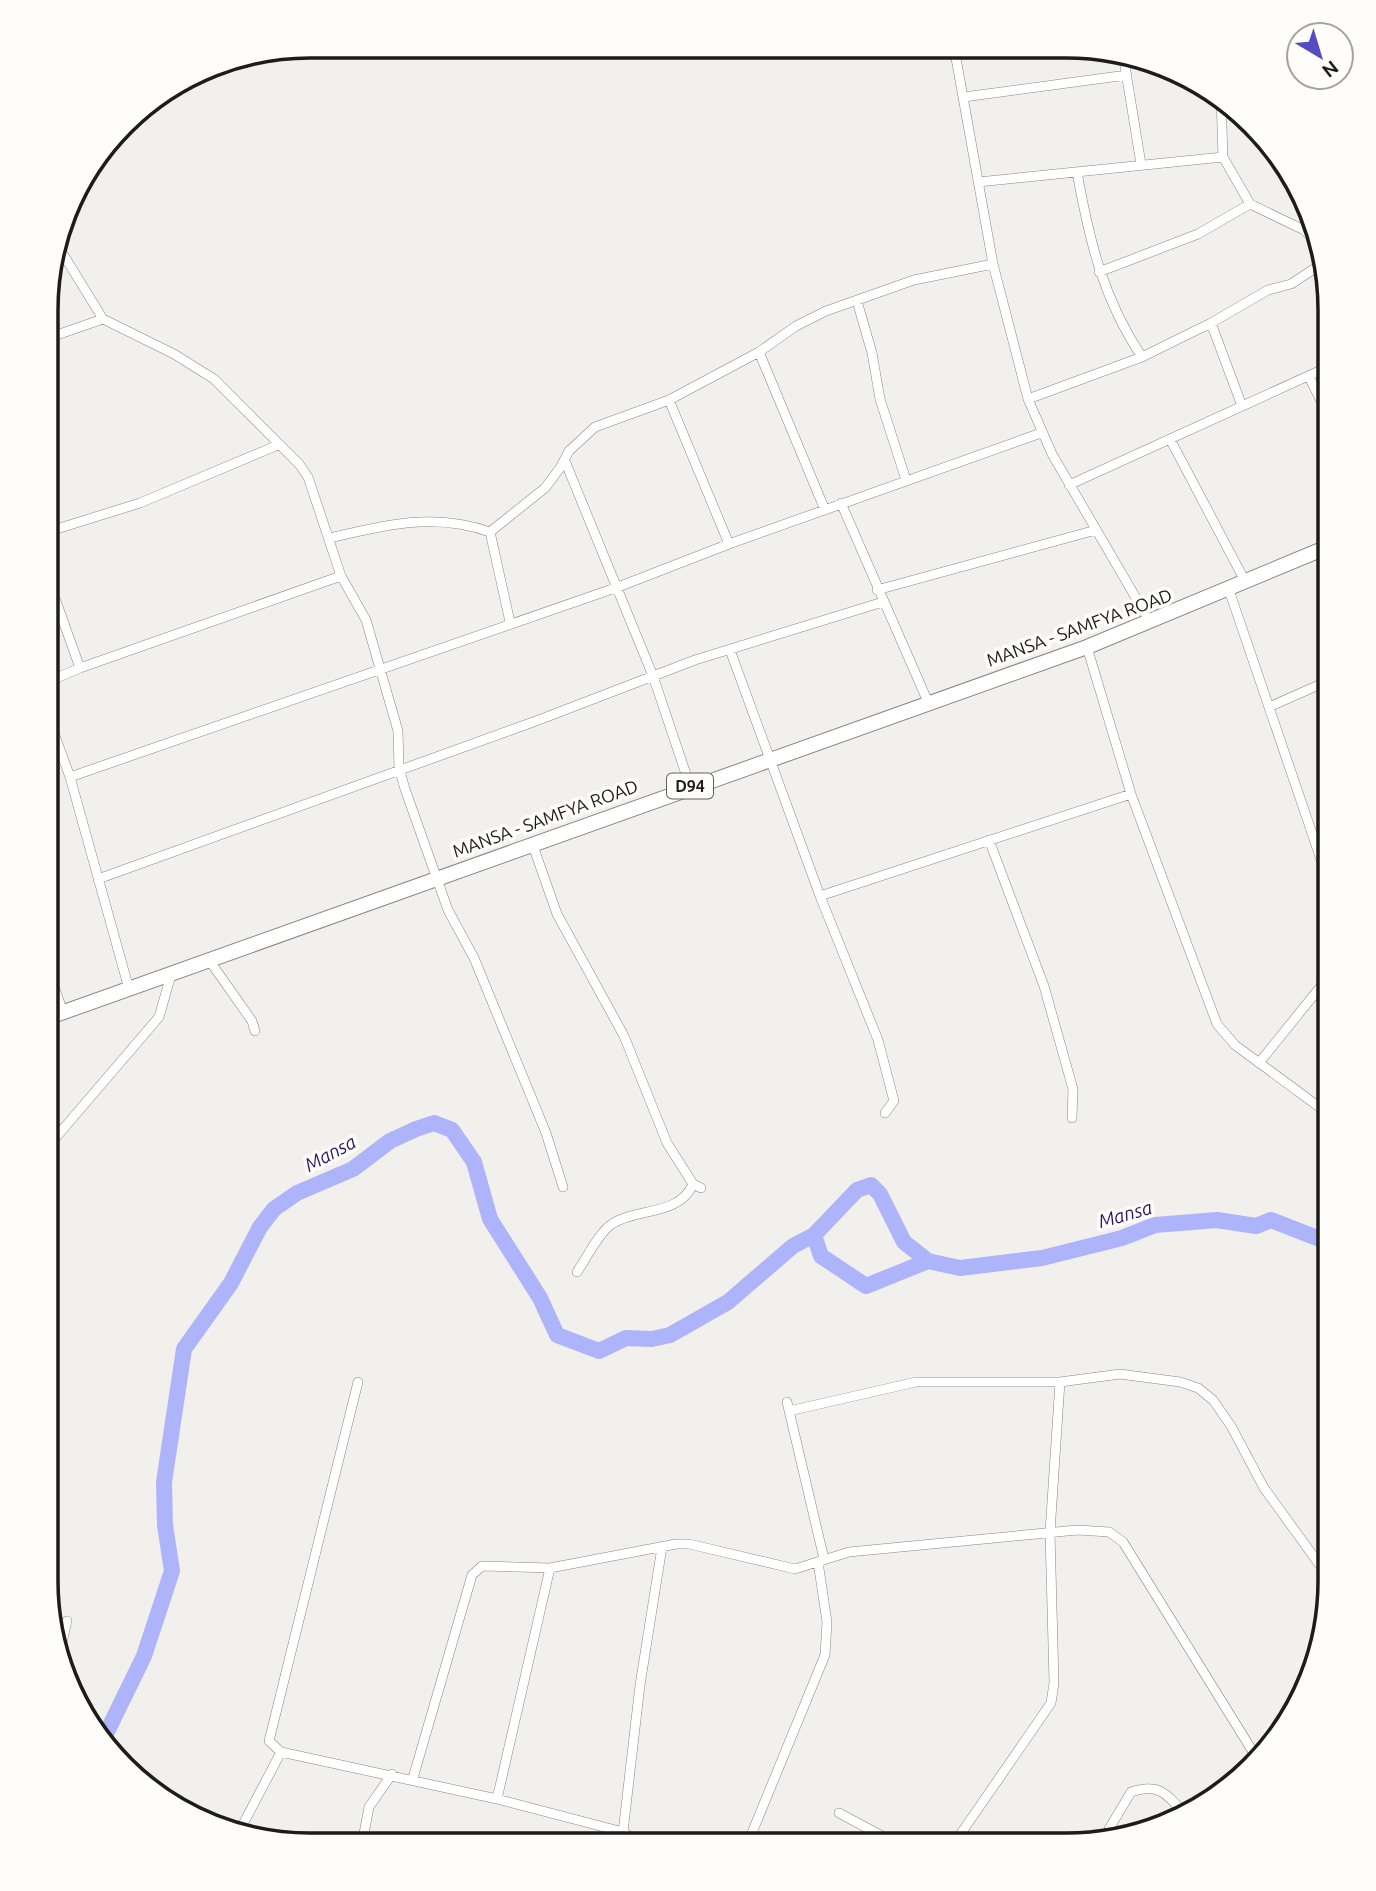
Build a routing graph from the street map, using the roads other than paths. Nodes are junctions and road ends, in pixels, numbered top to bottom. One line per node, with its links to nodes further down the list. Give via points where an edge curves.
1 (956, 58): 4 (street)
2 (1125, 65): 3 (street)
3 (1127, 75): 4 (street); 7 (street)
4 (964, 97): 9 (street)
5 (1221, 111): 6 (street)
6 (1223, 157): 7 (street); 10 (street)
7 (1141, 164): 8 (street)
8 (1077, 172): 9 (street); 15 (street)
9 (978, 183): 13 (street)
10 (1250, 204): 11 (street); 15 (street, via 1198,234)
11 (1306, 232)
12 (64, 256): 17 (street)
13 (993, 264): 16 (street, via 914,280); 25 (street)
14 (1314, 269): 18 (street)
15 (1099, 272): 21 (street, via 1121,324)
16 (857, 301): 20 (street, via 806,321); 32 (street, via 880,399)
17 (103, 319): 19 (street); 30 (street, via 202,371)
18 (1211, 323): 21 (street); 27 (street)
19 (58, 335)
20 (759, 352): 26 (street); 35 (street)
21 (1142, 357): 25 (street)
22 (1318, 372): 23 (street)
23 (1309, 377): 24 (street); 27 (street)
24 (1318, 394)
25 (1028, 399): 28 (street)
26 (669, 400): 31 (street, via 595,427 569,450); 40 (street)
27 (1242, 406): 29 (street)
28 (1041, 433): 32 (street); 33 (street)
29 (1170, 439): 33 (street); 43 (street)
30 (278, 445): 36 (street, via 140,503); 39 (street, via 308,477)
31 (565, 461): 38 (street, via 545,488); 44 (street)
32 (906, 480): 34 (street)
33 (1069, 485): 37 (street)
34 (841, 503): 35 (street); 45 (street)
35 (825, 510): 40 (street)
36 (58, 529)
37 (1096, 530): 45 (street); 50 (street)
38 (490, 532): 39 (street, via 416,520); 49 (street)
39 (330, 538): 42 (street)
40 (729, 544): 44 (street)
41 (1318, 552): 43 (main road, MANSA - SAMFYA ROAD / D94)
42 (341, 576): 53 (street); 54 (street, via 366,620)
43 (1246, 583): 46 (main road, MANSA - SAMFYA ROAD / D94)
44 (618, 587): 49 (street); 55 (street)
45 (877, 590): 47 (street)
46 (1229, 590): 50 (main road, MANSA - SAMFYA ROAD / D94); 59 (street)
47 (883, 602): 52 (street); 58 (street)
48 (58, 607): 53 (street)
49 (510, 622): 54 (street)
50 (1150, 622): 51 (main road, MANSA - SAMFYA ROAD / D94)
51 (1087, 646): 58 (main road, MANSA - SAMFYA ROAD / D94); 65 (street)
52 (730, 650): 55 (street); 61 (street)
53 (80, 668): 56 (street)
54 (378, 668): 62 (street, via 398,731); 63 (street)
55 (653, 676): 62 (street); 64 (street)
56 (58, 677)
57 (1318, 685): 59 (street)
58 (928, 702): 61 (main road, MANSA - SAMFYA ROAD / D94)
59 (1269, 707): 68 (street)
60 (58, 746): 63 (street)
61 (769, 758): 64 (main road, MANSA - SAMFYA ROAD / D94); 71 (street)
62 (400, 768): 69 (street); 70 (street)
63 (69, 777): 70 (street)
64 (690, 786): 67 (main road, MANSA - SAMFYA ROAD / D94)
65 (1131, 794): 66 (street); 80 (street, via 1208,1006 1235,1045)
66 (989, 840): 71 (street); 83 (street, via 1056,1026 1073,1089)
67 (532, 843): 69 (main road, MANSA - SAMFYA ROAD / D94); 86 (street, via 557,914 614,1016 667,1143 697,1186 666,1206 614,1222 602,1232)
68 (1318, 851)
69 (439, 877): 72 (main road, MANSA - SAMFYA ROAD / D94); 85 (street, via 546,1133)
70 (98, 879): 74 (street)
71 (820, 896): 82 (street, via 889,1074 894,1101)
72 (209, 960): 73 (main road, MANSA - SAMFYA ROAD / D94); 79 (street)
73 (171, 975): 74 (main road, MANSA - SAMFYA ROAD / D94); 84 (street, via 159,1017)
74 (129, 989): 77 (main road, MANSA - SAMFYA ROAD / D94)
75 (1318, 990): 80 (street)
76 (58, 998): 77 (street)
77 (63, 1012): 78 (main road, MANSA - SAMFYA ROAD / D94)
78 (58, 1014)
79 (255, 1031)
80 (1259, 1063): 81 (street)
81 (1318, 1106)
82 (885, 1113)
83 (1072, 1118)
84 (58, 1135)
85 (563, 1187)
86 (578, 1272)
87 (358, 1382): 97 (street, via 269,1741)
88 (1060, 1382): 89 (street); 91 (street, via 916,1382 788,1406); 92 (street, via 1121,1374 1198,1388 1219,1409 1264,1488)
89 (1050, 1532): 91 (street, via 849,1552); 96 (street, via 1108,1532 1124,1542); 109 (street, via 1051,1703)
90 (662, 1548): 91 (street, via 689,1544 785,1568); 93 (street); 105 (street)
91 (821, 1560): 107 (street, via 825,1655)
92 (1318, 1562)
93 (550, 1568): 99 (street, via 482,1566 472,1575); 100 (street)
94 (67, 1621): 95 (street)
95 (64, 1635)
96 (1252, 1751)
97 (281, 1752): 98 (street); 103 (street)
98 (392, 1774): 99 (street); 106 (street, via 369,1807)
99 (413, 1778): 100 (street)
100 (497, 1799): 105 (street)
101 (1177, 1807): 104 (street, via 1157,1788 1131,1792)
102 (839, 1814): 108 (street)
103 (243, 1824)
104 (1109, 1829)
105 (623, 1832)
106 (364, 1833)
107 (752, 1833)
108 (876, 1833)
109 (961, 1833)

